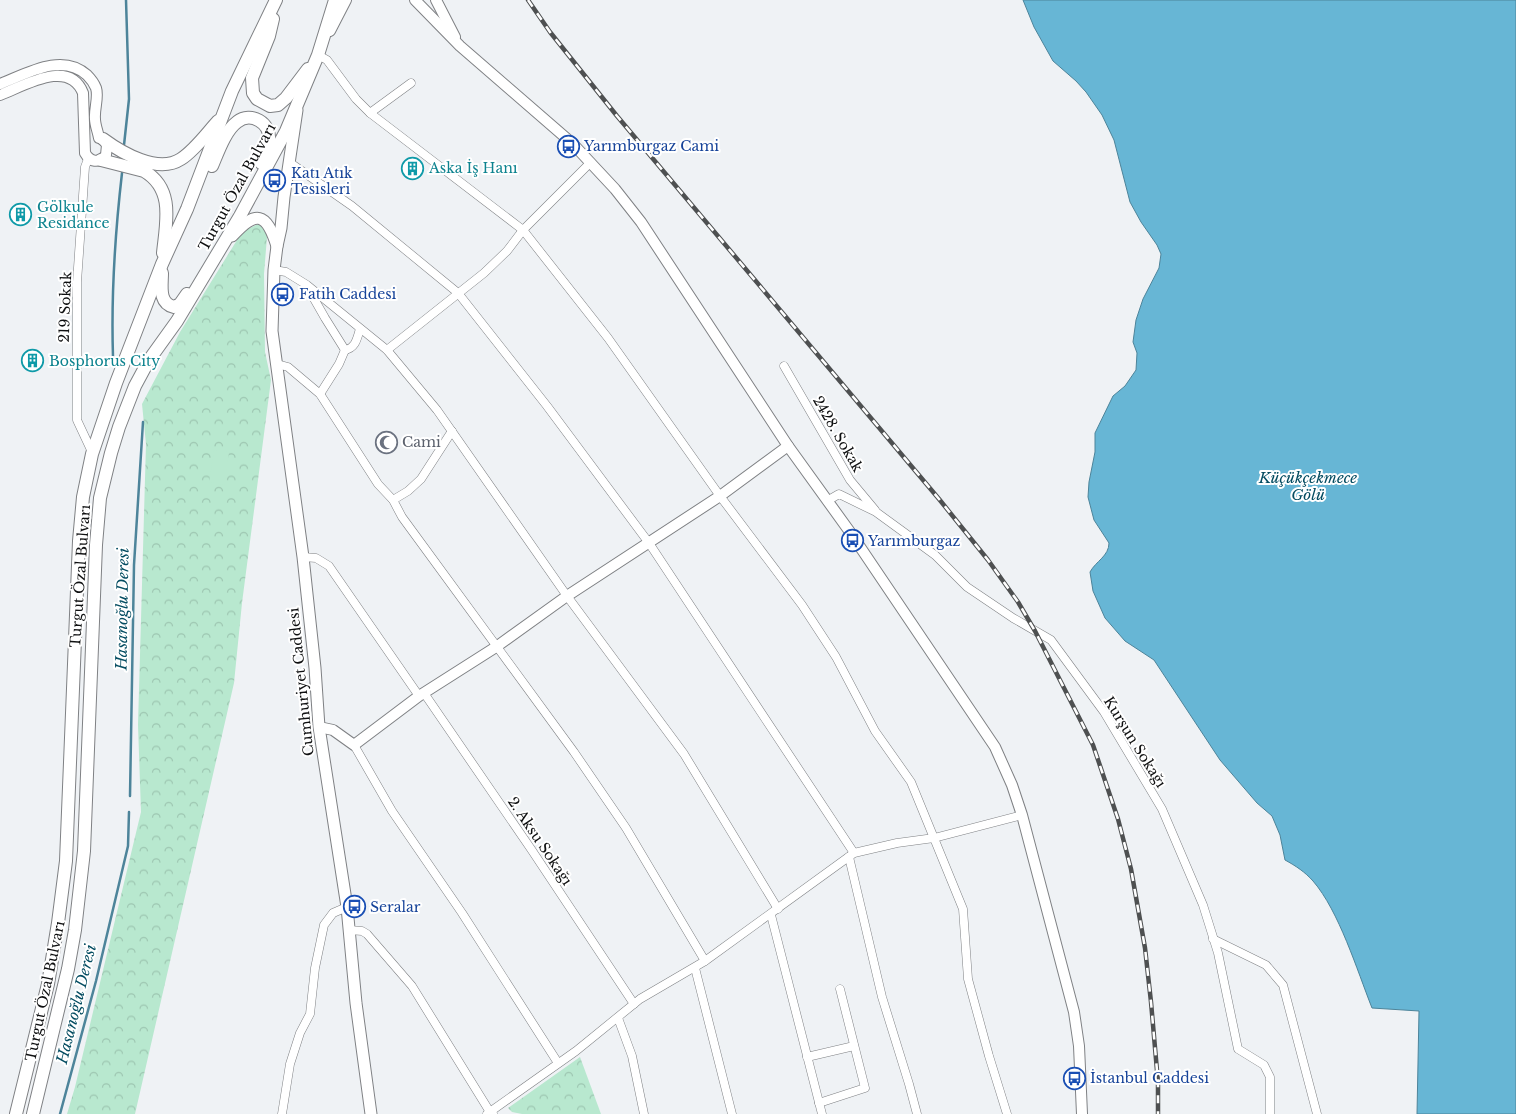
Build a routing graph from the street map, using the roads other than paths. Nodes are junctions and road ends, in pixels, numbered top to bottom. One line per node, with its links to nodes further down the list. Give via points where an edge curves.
1 (277, 0): 7 (main road, via 269,36 252,78 253,93 257,99 270,106 278,105); 13 (main road, Turgut Özal Bulvarı, via 232,91)
2 (335, 0): 7 (main road, Turgut Özal Bulvarı)
3 (346, 0): 7 (street)
4 (415, 0): 6 (street)
5 (436, 0): 6 (street)
6 (460, 46): 18 (street)
7 (318, 55): 11 (main road, Turgut Özal Bulvarı); 12 (street, via 327,60 356,100)
8 (411, 83): 12 (street)
9 (0, 84): 14 (street, via 58,64 84,72 96,89 95,119)
10 (0, 95): 15 (street, via 57,75 74,80 83,93)
11 (298, 104): 17 (main road, Cumhuriyet Caddesi); 19 (main road, Turgut Özal Bulvarı)
12 (370, 113): 20 (street)
13 (224, 115): 14 (main road, via 190,152 164,165 119,151); 21 (main road, Turgut Özal Bulvarı)
14 (101, 139): 15 (street, via 92,138); 16 (street, via 108,152)
15 (86, 143): 16 (street, via 84,153)
16 (95, 159): 24 (main road, via 144,171 161,188 168,210); 36 (street, 219 Sokak, via 85,167 78,282 77,420)
17 (289, 162): 22 (main road, Cumhuriyet Caddesi); 27 (street, via 352,206)
18 (591, 162): 20 (street); 35 (street, via 641,222)
19 (240, 216): 21 (main road, via 270,139 265,125 253,118 239,120 232,126 199,195); 23 (main road, Turgut Özal Bulvarı)
20 (523, 230): 27 (street, via 507,252); 37 (street, via 608,338)
21 (175, 234): 24 (main road, Turgut Özal Bulvarı)
22 (277, 246): 23 (main road, via 268,224 251,218); 25 (main road, Cumhuriyet Caddesi)
23 (221, 248): 24 (main road, via 174,307 162,298); 67 (main road, Turgut Özal Bulvarı, via 178,321 148,360 135,386 119,427 100,498 94,574 84,850 68,969)
24 (162, 264): 36 (main road, Turgut Özal Bulvarı)
25 (274, 270): 26 (street, via 286,272); 31 (main road, Cumhuriyet Caddesi, via 272,331)
26 (306, 285): 28 (street); 29 (street)
27 (458, 293): 30 (street); 41 (street)
28 (360, 329): 29 (street, via 356,342); 30 (street)
29 (345, 350): 33 (street)
30 (387, 350): 34 (street)
31 (277, 364): 33 (street, via 288,367); 42 (main road, Cumhuriyet Caddesi)
32 (784, 366): 40 (street, 2428. Sokak, via 850,480)
33 (320, 394): 38 (street, via 378,484)
34 (452, 431): 38 (street, via 421,480); 43 (street)
35 (788, 446): 37 (street); 39 (street)
36 (92, 454): 66 (main road, Turgut Özal Bulvarı, via 83,497 79,541 66,861 48,984)
37 (720, 496): 41 (street); 49 (street, via 802,605 836,657 875,731 911,782)
38 (393, 500): 44 (street)
39 (828, 501): 40 (street, Kurşun Sokağı, via 839,494); 48 (street, via 995,746)
40 (876, 512): 55 (street, Kurşun Sokağı, via 935,555 967,587 1051,640 1104,712 1162,809 1203,905)
41 (648, 543): 43 (street); 50 (street)
42 (303, 557): 45 (street, 2. Aksu Sokağı, via 316,558 329,566); 46 (main road, Cumhuriyet Caddesi)
43 (567, 596): 44 (street); 52 (street, via 684,754)
44 (496, 647): 45 (street); 56 (street, via 626,828)
45 (422, 695): 47 (street); 59 (street, 2. Aksu Sokağı, via 532,849)
46 (319, 727): 47 (street, via 333,730); 51 (main road, Cumhuriyet Caddesi)
47 (354, 746): 63 (street, via 392,811)
48 (1022, 815): 49 (street); 75 (street, via 1074,1012)
49 (934, 838): 50 (street, via 897,843); 74 (street, via 963,909 968,979)
50 (852, 855): 52 (street); 73 (street, via 882,997)
51 (347, 907): 54 (main road, Cumhuriyet Caddesi); 68 (street, via 335,911 324,925 310,1014 290,1064)
52 (778, 909): 53 (street)
53 (770, 915): 56 (street); 62 (street)
54 (349, 930): 65 (street, via 367,934 412,986); 69 (main road, Cumhuriyet Caddesi)
55 (1213, 939): 76 (street, Kurşun Sokağı, via 1238,1048 1264,1065 1270,1077); 77 (street, via 1266,965 1283,985)
56 (705, 961): 57 (street)
57 (695, 968): 59 (street); 71 (street)
58 (840, 990): 61 (street)
59 (634, 1004): 60 (street)
60 (618, 1018): 63 (street); 70 (street, via 632,1056)
61 (854, 1046): 62 (street); 64 (street, via 865,1088)
62 (807, 1057): 64 (street)
63 (558, 1063): 65 (street)
64 (819, 1103): 72 (street)
65 (490, 1113)
66 (16, 1114)
67 (33, 1114)
68 (282, 1114)
69 (371, 1114)
70 (644, 1114)
71 (732, 1114)
72 (822, 1114)
73 (916, 1114)
74 (1007, 1114)
75 (1082, 1114)
76 (1270, 1114)
77 (1317, 1114)

